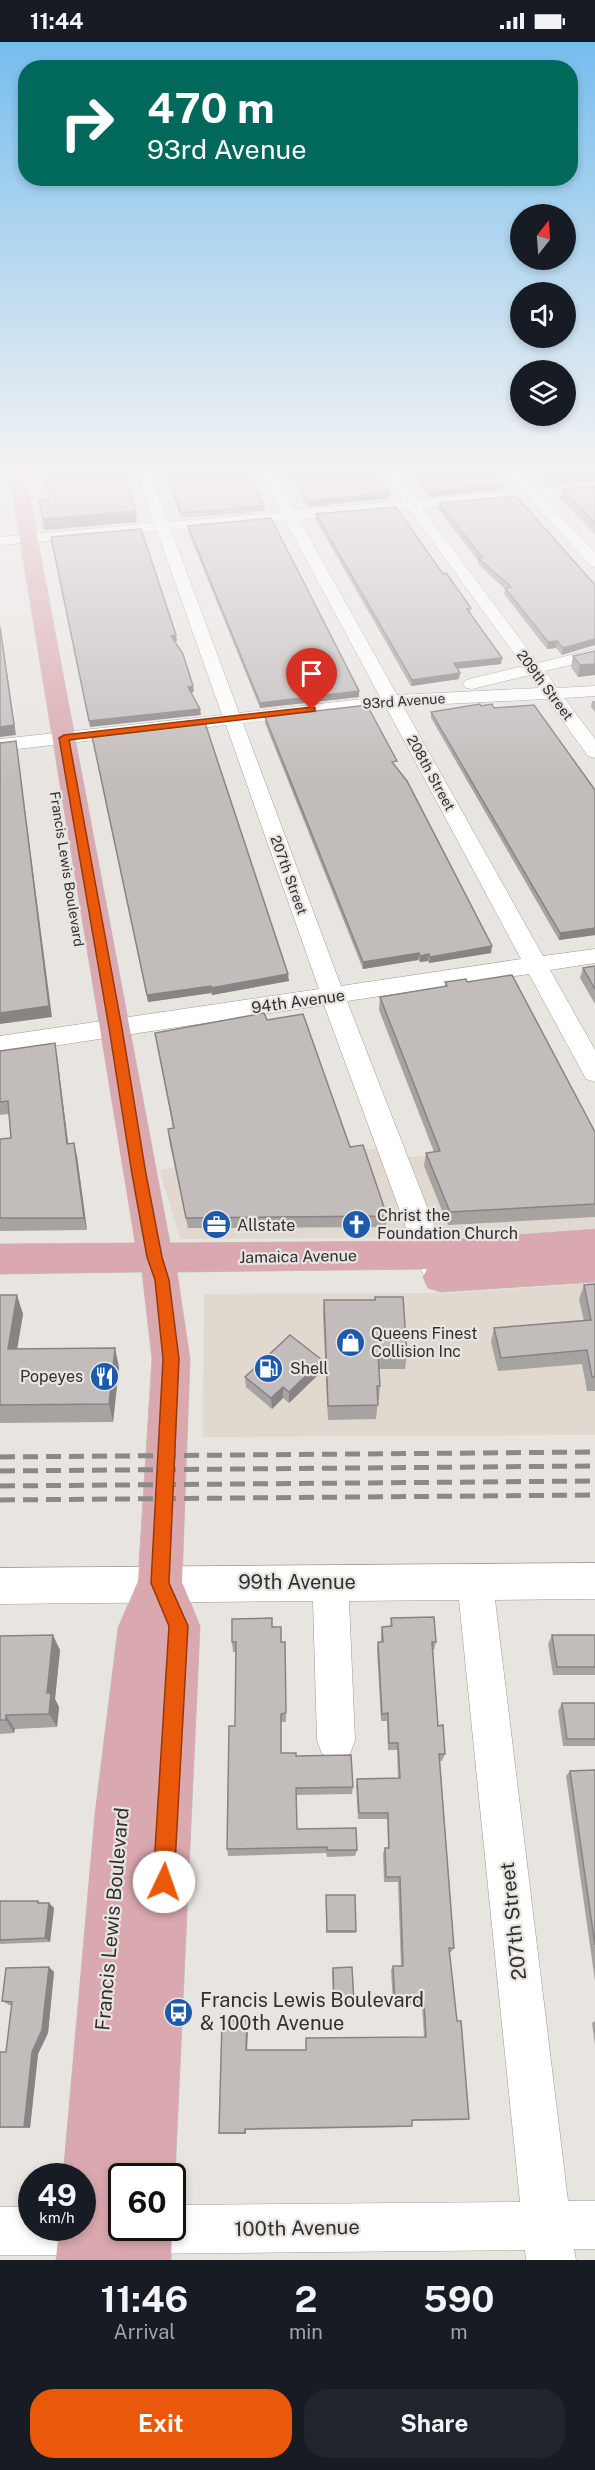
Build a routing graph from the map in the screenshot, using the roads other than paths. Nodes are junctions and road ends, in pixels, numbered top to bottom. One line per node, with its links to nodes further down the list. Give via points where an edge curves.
1 (21, 576): 11 (main road, Francis Lewis Boulevard)
2 (180, 576): 10 (street, 207th Street)
3 (326, 576): 9 (street, 208th Street)
4 (465, 576): 6 (street, 209th Street)
5 (595, 654): 6 (street)
6 (533, 670): 8 (street, 209th Street); 9 (street)
7 (595, 691): 8 (street, 93rd Avenue)
8 (552, 693): 9 (street, 93rd Avenue); 13 (street, 209th Street)
9 (399, 700): 10 (street, 93rd Avenue); 15 (street, 208th Street)
10 (232, 719): 11 (street, 93rd Avenue); 16 (street, 207th Street)
11 (55, 739): 12 (street, 93rd Avenue); 17 (main road, Francis Lewis Boulevard)
12 (0, 745)
13 (595, 752)
14 (595, 956): 15 (street, 94th Avenue)
15 (535, 965): 16 (street, 94th Avenue); 19 (street, 208th Street)
16 (333, 996): 17 (street, 94th Avenue); 22 (street, 207th Street)
17 (105, 1029): 18 (street, 94th Avenue); 24 (main road, Francis Lewis Boulevard, via 118,1173 133,1219)
18 (0, 1045)
19 (595, 1073)
20 (595, 1243): 22 (main road, Jamaica Avenue)
21 (0, 1259): 24 (main road, Jamaica Avenue)
22 (436, 1266): 23 (main road, Jamaica Avenue); 24 (main road, Jamaica Avenue)
23 (595, 1267)
24 (158, 1269): 25 (main road, Jamaica Avenue); 29 (main road, Francis Lewis Boulevard, via 171,1382)
25 (0, 1281)
26 (595, 1581): 28 (street, 99th Avenue)
27 (330, 1582): 28 (street, 99th Avenue); 29 (street, 99th Avenue); 31 (street)
28 (475, 1582): 38 (street, 207th Street)
29 (160, 1583): 30 (street, 99th Avenue); 32 (main road, Francis Lewis Boulevard, via 140,1628 120,1814); 33 (main road, Francis Lewis Boulevard, via 178,1626)
30 (0, 1586)
31 (336, 1740)
32 (123, 2163)
33 (130, 2163)
34 (595, 2225): 38 (street, 100th Avenue)
35 (0, 2231): 36 (street, 100th Avenue)
36 (108, 2231)
37 (186, 2233): 38 (street, 100th Avenue)
38 (549, 2243)

